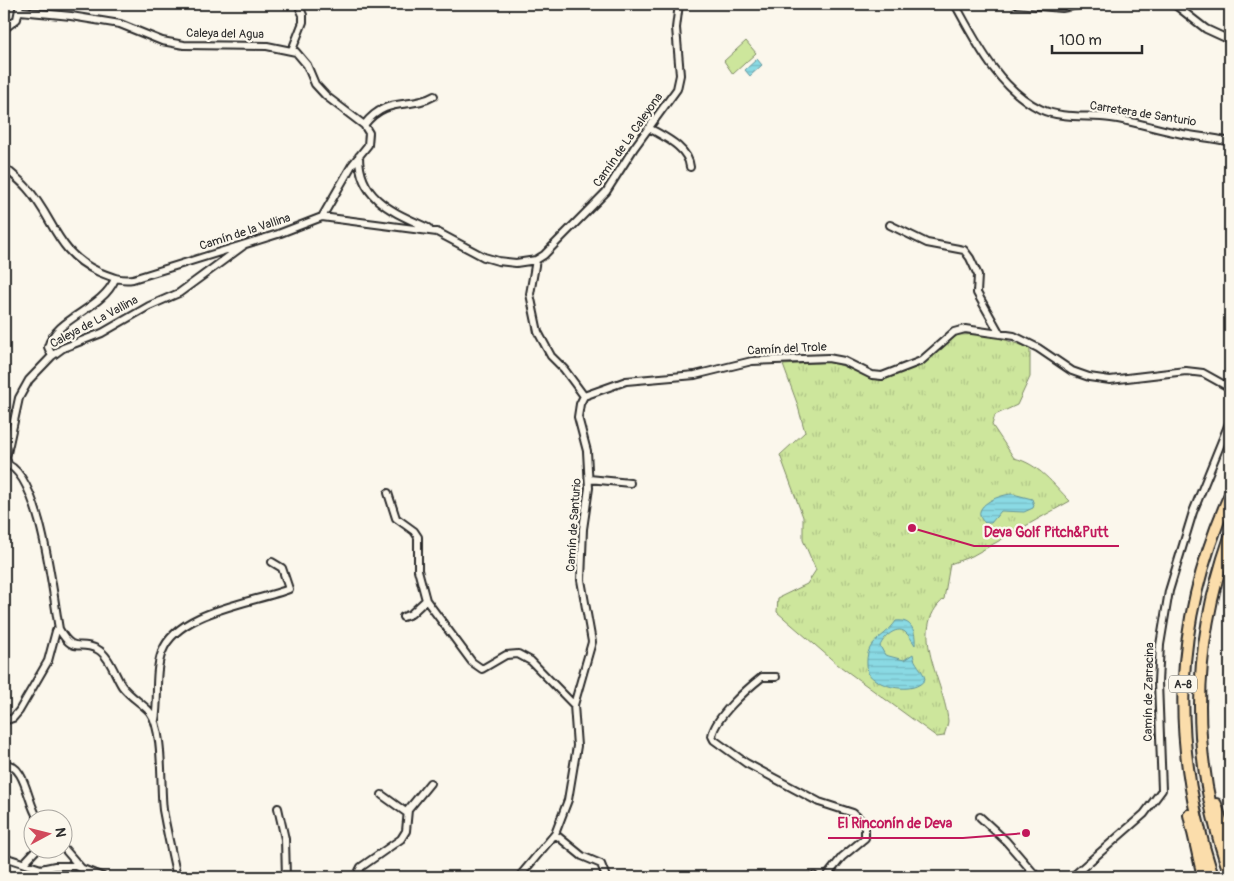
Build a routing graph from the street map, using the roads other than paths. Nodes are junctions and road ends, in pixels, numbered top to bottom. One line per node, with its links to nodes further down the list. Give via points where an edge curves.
1 (298, 4): 10 (street, via 303,22)
2 (679, 4): 13 (street, Camín de La Caleyona, via 676,28 679,84)
3 (954, 4): 14 (street, Carretera de Santurio, via 994,70 1020,96 1041,110 1114,118)
4 (1016, 4): 5 (street, via 1062,8)
5 (1084, 4)
6 (1174, 4): 9 (street, via 1200,25)
7 (20, 7): 8 (street, via 17,19); 10 (street, Caleya del Agua, via 120,24 184,46 231,44)
8 (4, 29)
9 (1230, 40)
10 (292, 50): 12 (street, via 304,60 318,88)
11 (434, 96): 12 (street, via 390,106)
12 (364, 125): 15 (street, via 370,141)
13 (649, 128): 17 (street, via 682,149); 22 (street, Camín de La Caleyona, via 606,192)
14 (1230, 142)
15 (359, 156): 18 (street); 20 (street, via 360,170 372,196)
16 (4, 167): 23 (street, Camín de la Vallina, via 28,189 72,255 86,266)
17 (690, 167)
18 (322, 216): 20 (street); 21 (street, Camín de la Vallina)
19 (890, 225): 24 (street, via 927,243 964,250 978,275 977,293)
20 (430, 231): 22 (street, via 498,261)
21 (247, 243): 23 (street, Camín de la Vallina, via 133,279); 25 (street, Caleya de La Vallina, via 179,293)
22 (536, 260): 27 (street, via 530,294 534,320 551,356)
23 (115, 279): 25 (street, via 97,302 54,335 48,347)
24 (1000, 334): 26 (street, Camín del Trole, via 1014,336 1072,372 1089,377 1110,380 1186,371 1203,373); 27 (street, Camín del Trole, via 974,329 954,332 921,361 882,376 872,375 844,360 828,358 752,361 696,375 626,381)
25 (52, 356): 29 (street, Caleya de La Vallina, via 29,380 19,398)
26 (1230, 388)
27 (584, 396): 30 (street, Camín de Santurio, via 578,416 587,451)
28 (1230, 421): 69 (street, Camín de Zarracina, via 1193,512 1169,590 1158,682 1162,790 1144,814)
29 (6, 463): 38 (street, via 27,486 42,530)
30 (589, 479): 31 (street); 40 (street, Camín de Santurio, via 581,580 592,642)
31 (630, 483)
32 (388, 493): 36 (street, via 396,518 418,537 418,570)
33 (1230, 494): 43 (highway, A-8, via 1202,573 1185,647)
34 (1230, 538): 52 (highway, via 1214,607 1205,692 1205,738 1212,787); 59 (highway, A-8, via 1210,605 1199,690 1206,788 1216,835)
35 (272, 562): 41 (street, via 282,568 289,589 234,604 175,632 165,645 160,659)
36 (426, 600): 37 (street); 40 (street, via 479,668 518,654 531,661)
37 (403, 617)
38 (59, 629): 41 (street, via 70,644 92,647 102,653 123,687 150,712); 42 (street, via 48,661 19,711)
39 (776, 677): 67 (street, via 762,677 742,693 713,730 714,740 746,763 819,802 853,813 862,821 866,834 863,841 842,857)
40 (574, 706): 51 (street, Camín de Santurio, via 577,746 574,776)
41 (154, 720): 62 (street, via 163,776 163,808)
42 (4, 721)
43 (1184, 752): 70 (highway, via 1187,809); 71 (highway, A-8, via 1202,842)
44 (4, 764): 47 (street, via 12,765 19,772)
45 (430, 783): 49 (street)
46 (382, 795): 49 (street)
47 (33, 808)
48 (278, 808): 63 (street, via 285,839)
49 (407, 813): 64 (street, via 406,831 401,839 361,867)
50 (980, 817): 68 (street)
51 (555, 834): 65 (street, Camín de Santurio); 66 (street, via 582,856 601,864)
52 (1230, 848)
53 (4, 857): 56 (street)
54 (29, 858): 56 (street)
55 (72, 858): 57 (street)
56 (24, 864): 58 (street)
57 (81, 868): 58 (street, via 55,866); 61 (street)
58 (41, 869): 60 (street)
59 (1230, 875)
60 (44, 877)
61 (103, 877)
62 (177, 877)
63 (286, 877)
64 (356, 877)
65 (519, 877)
66 (606, 877)
67 (826, 877)
68 (1037, 877)
69 (1072, 877)
70 (1202, 877)
71 (1213, 877)

